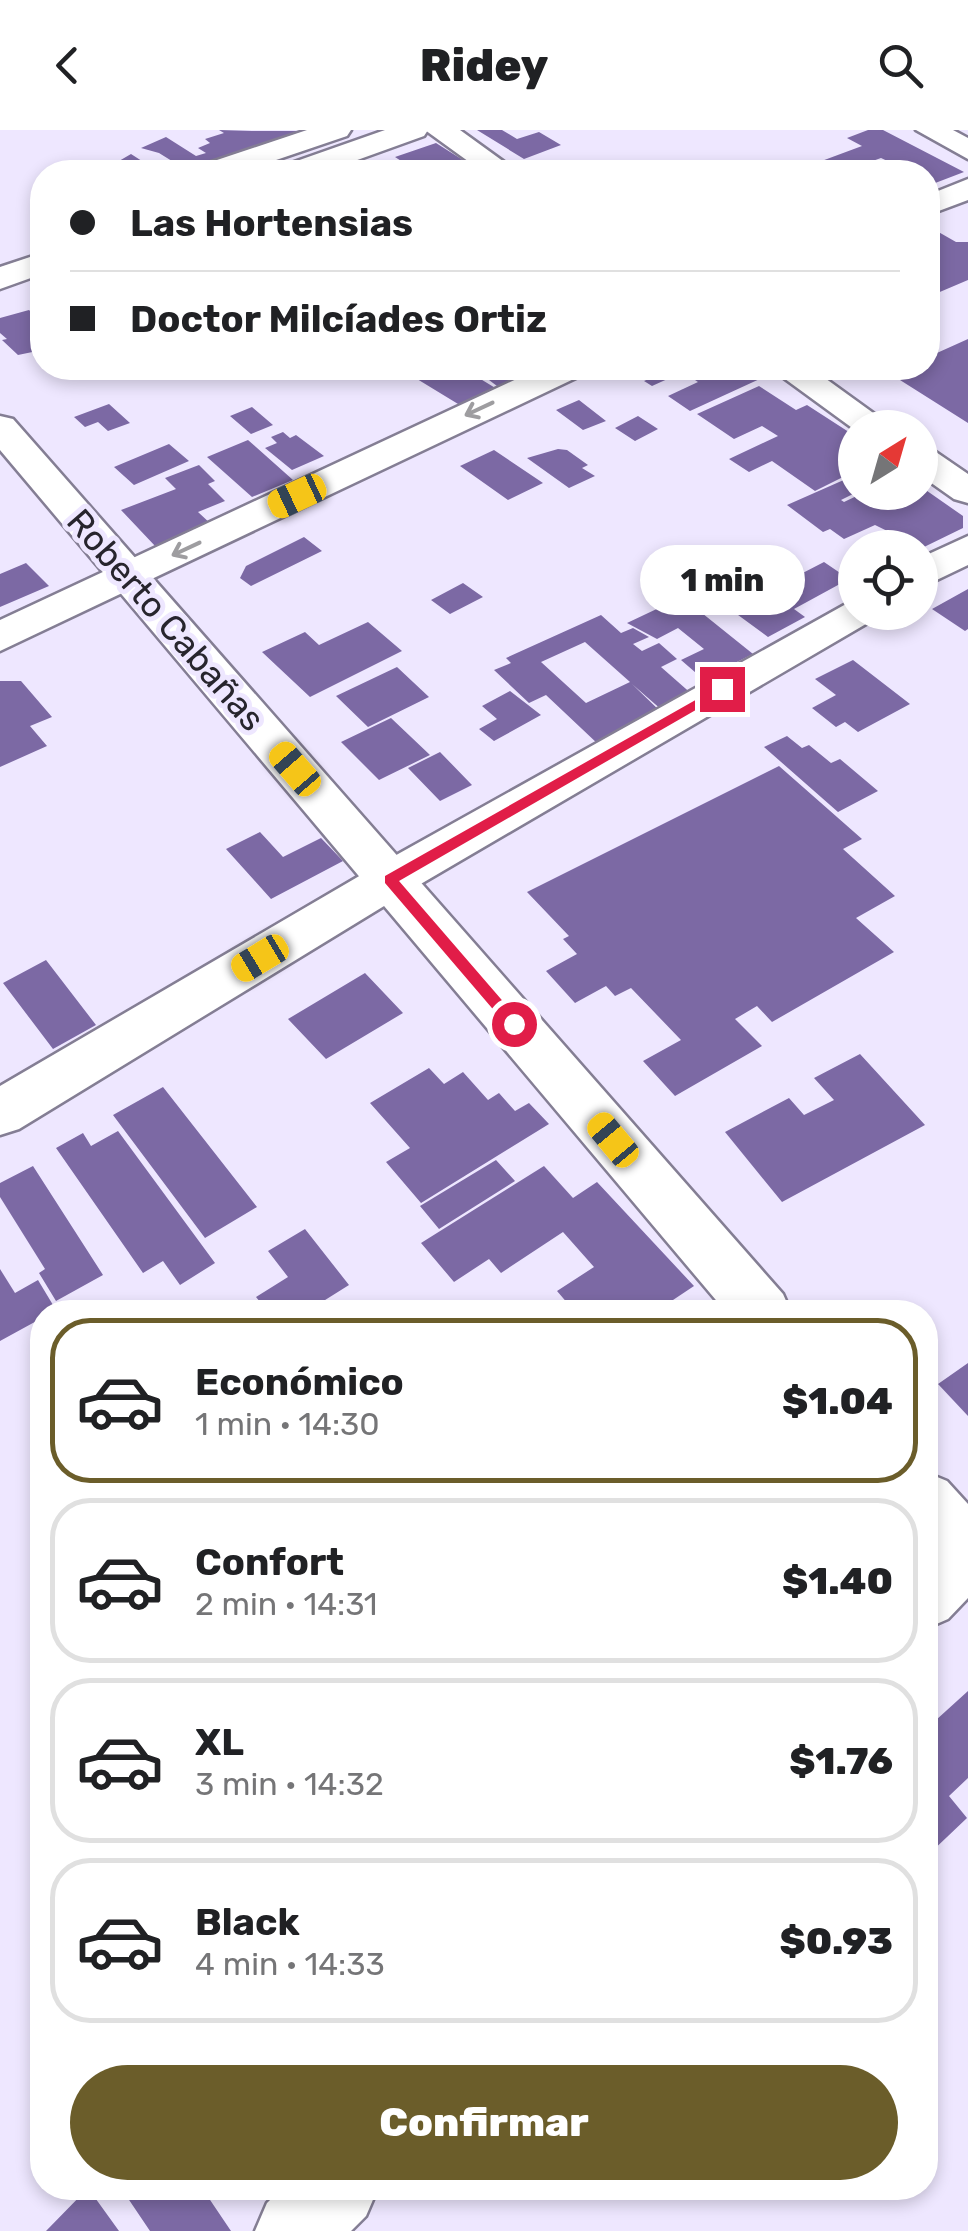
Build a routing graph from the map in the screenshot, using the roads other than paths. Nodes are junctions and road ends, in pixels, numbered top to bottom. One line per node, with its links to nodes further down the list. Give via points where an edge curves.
1 (336, 130): 6 (street)
2 (413, 130): 7 (street)
3 (440, 130): 8 (street)
4 (931, 130): 5 (street)
5 (968, 150)
6 (249, 160)
7 (329, 160)
8 (485, 160)
9 (968, 188): 10 (street)
10 (940, 201)
11 (30, 236): 12 (street)
12 (0, 246)
13 (30, 268): 14 (street)
14 (0, 279)
15 (542, 380): 23 (street, one-way to 23)
16 (806, 380): 17 (street)
17 (850, 410)
18 (0, 427): 23 (street, Roberto Cabañas)
19 (938, 470): 20 (street)
20 (968, 491)
21 (968, 548): 22 (street)
22 (938, 566)
23 (128, 576): 25 (street); 26 (street, Roberto Cabañas)
24 (838, 622): 26 (street)
25 (0, 637)
26 (390, 880): 27 (street); 28 (street, Roberto Cabañas)
27 (0, 1113)
28 (752, 1300)
29 (938, 1517): 30 (street)
30 (968, 1552): 31 (street)
31 (938, 1583)
32 (326, 2200): 33 (street)
33 (295, 2231)

